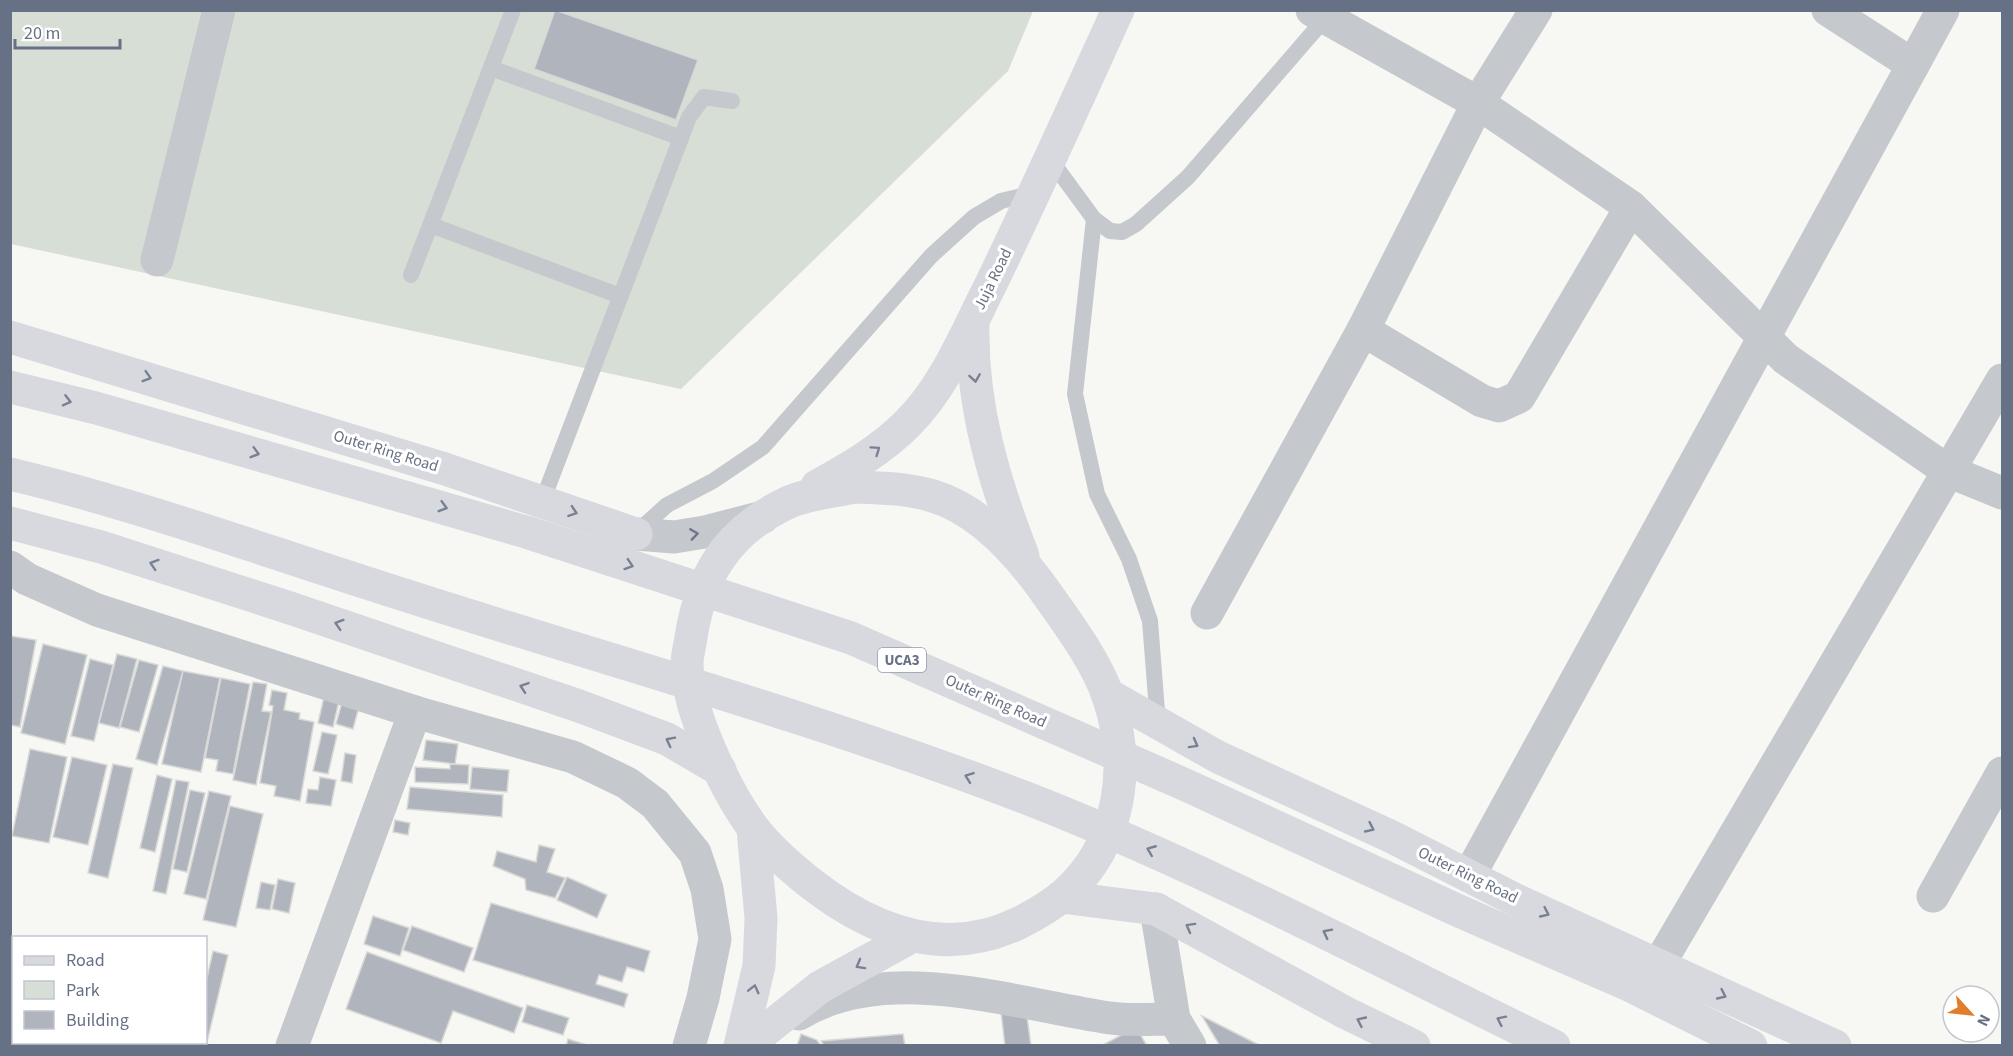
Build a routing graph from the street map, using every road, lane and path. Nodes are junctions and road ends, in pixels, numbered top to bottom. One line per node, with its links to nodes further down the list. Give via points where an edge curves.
1 (219, 10): 18 (street)
2 (513, 10): 9 (lane)
3 (1118, 10): 13 (main road, Juja Road)
4 (1536, 10): 11 (street)
5 (1828, 10): 8 (street)
6 (1943, 10): 8 (street)
7 (1323, 13): 11 (street); 16 (lane, via 1188,177 1136,224 1122,232 1110,231)
8 (1913, 65): 24 (street)
9 (491, 68): 12 (lane); 17 (lane)
10 (732, 101): 12 (lane, via 704,98 694,107)
11 (1478, 103): 15 (street); 22 (street)
12 (681, 138): 20 (lane)
13 (1050, 159): 14 (main road, Juja Road); 16 (lane)
14 (1035, 193): 21 (main road, Juja Road); 33 (lane, via 1001,201 974,217 932,256 763,447 667,506)
15 (1631, 207): 22 (street, via 1519,397 1499,406 1482,401); 24 (street)
16 (1094, 219): 39 (lane, via 1075,394 1097,494 1129,560 1150,621)
17 (431, 225): 19 (lane); 20 (lane)
18 (157, 260)
19 (411, 275)
20 (620, 297): 30 (lane)
21 (973, 320): 31 (main road, one-way to 21, via 879,450 909,423 933,393); 34 (main road, Juja Road, one-way to 34, via 972,355 983,430 991,466)
22 (1363, 330): 36 (street)
23 (10, 337): 30 (main road, Outer Ring Road, one-way to 30, via 445,468)
24 (1762, 338): 27 (street, via 1786,359); 43 (street)
25 (2002, 380): 27 (street)
26 (10, 387): 57 (main road, Outer Ring Road / UCA3, one-way to 57, via 96,408 526,532 851,638 1631,986)
27 (1948, 471): 29 (street); 48 (street)
28 (10, 474): 56 (main road, one-way to 28, via 1257,898 1023,797 866,739 103,497)
29 (2002, 493)
30 (542, 502): 33 (main road, Outer Ring Road, one-way to 33)
31 (776, 509): 33 (street, Outer Ring Road, one-way to 31, via 674,537 705,532); 34 (main road, Outer Ring Road, via 854,487 892,488 937,497 970,514); 40 (main road, Outer Ring Road, via 734,540 711,568 694,614 687,664 695,710)
32 (10, 523): 40 (main road, one-way to 32, via 568,702 290,608 101,547)
33 (636, 534)
34 (1026, 563): 37 (main road, Outer Ring Road, via 1078,638)
35 (10, 567): 38 (street, via 27,579 97,610)
36 (1207, 613)
37 (1111, 707): 39 (main road, Outer Ring Road); 44 (main road, Outer Ring Road, via 1121,783 1110,831)
38 (415, 712): 50 (street); 51 (street, via 573,757 627,783 655,804 695,853 707,889 715,939)
39 (1158, 724): 43 (main road, Outer Ring Road, one-way to 43, via 1218,758)
40 (715, 760): 42 (main road, Outer Ring Road)
41 (2002, 772): 45 (street)
42 (753, 829): 47 (main road, Outer Ring Road, via 785,863 826,895 867,920); 52 (main road, one-way to 42, via 759,966 761,918)
43 (1469, 876): 48 (main road, Outer Ring Road, one-way to 48)
44 (1070, 889): 46 (main road); 47 (main road, Outer Ring Road, via 1007,929 936,940)
45 (1933, 896)
46 (1156, 909): 49 (street); 55 (main road, one-way to 46)
47 (911, 937): 53 (main road, one-way to 53, via 819,987)
48 (1658, 966): 58 (main road, Outer Ring Road, one-way to 58)
49 (1182, 1032): 54 (street, via 1043,1005 934,990 869,988 818,1002 784,1023)
50 (292, 1046)
51 (689, 1046)
52 (740, 1046)
53 (746, 1046)
54 (767, 1046)
55 (1414, 1046)
56 (1554, 1046)
57 (1751, 1046)
58 (1835, 1046)

